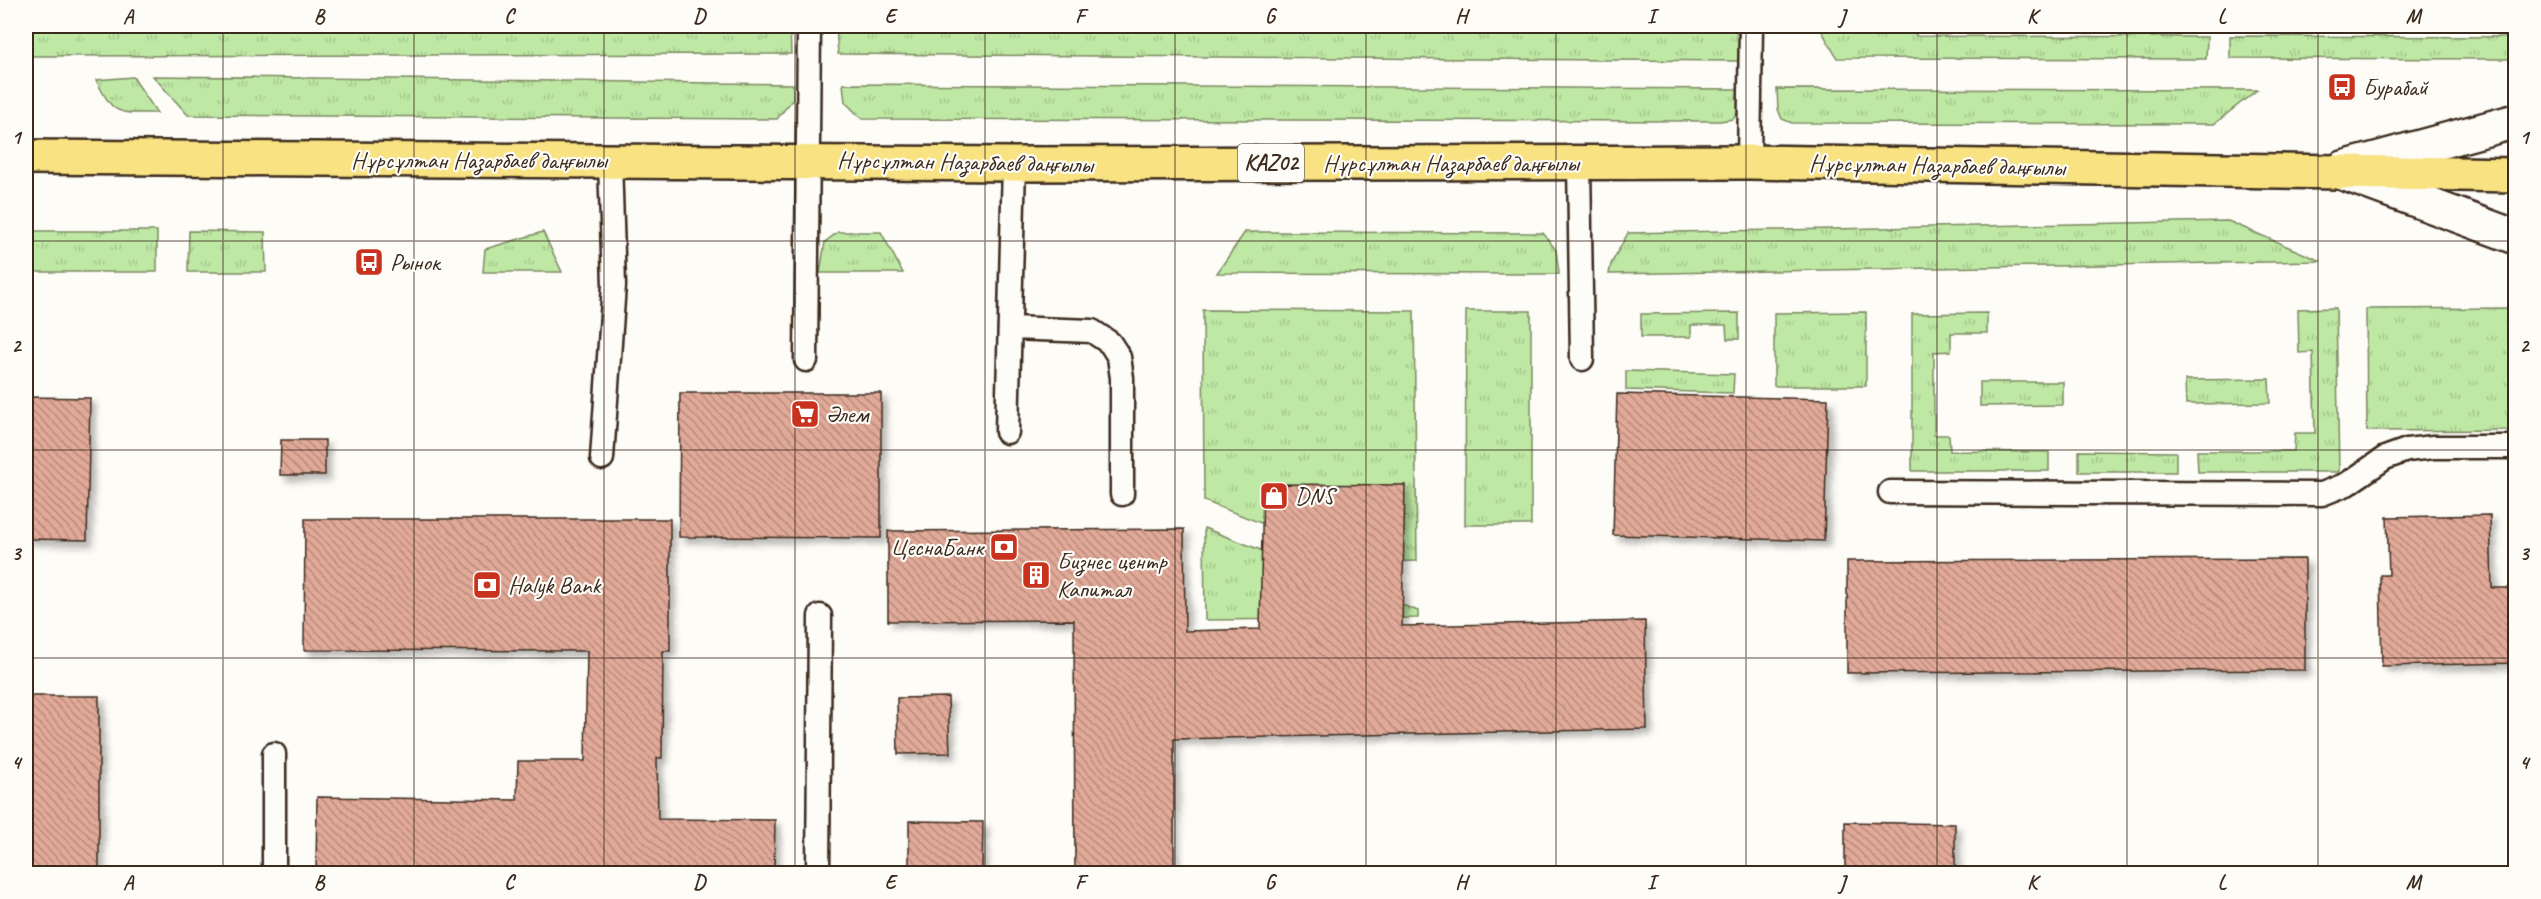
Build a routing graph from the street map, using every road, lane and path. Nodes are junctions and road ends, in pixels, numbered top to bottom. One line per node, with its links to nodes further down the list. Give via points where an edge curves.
1 (809, 26): 5 (lane)
2 (1751, 26): 8 (lane)
3 (2516, 121): 10 (street)
4 (26, 157): 6 (highway, Нұрсұлтан Назарбаев даңғылы / KАZ02)
5 (810, 160): 6 (highway, Нұрсұлтан Назарбаев даңғылы / KАZ02); 9 (highway, Нұрсұлтан Назарбаев даңғылы / KАZ02); 15 (lane)
6 (610, 161): 18 (lane, via 614,285)
7 (1579, 162): 8 (highway, Нұрсұлтан Назарбаев даңғылы / KАZ02); 9 (highway, Нұрсұлтан Назарбаев даңғылы / KАZ02); 14 (lane)
8 (1749, 162): 10 (highway, Нұрсұлтан Назарбаев даңғылы / KАZ02)
9 (1014, 164): 13 (lane)
10 (2336, 170): 11 (highway, Нұрсұлтан Назарбаев даңғылы / KАZ02); 12 (street)
11 (2516, 176)
12 (2516, 237)
13 (1011, 328): 16 (lane); 20 (lane, via 1092,331 1110,343 1119,357 1122,378)
14 (1582, 359)
15 (806, 360)
16 (1007, 432)
17 (2516, 447): 19 (lane, via 2407,450 2385,458 2348,484 2322,494)
18 (602, 458)
19 (1890, 492)
20 (1122, 494)
21 (820, 616): 24 (lane)
22 (274, 754): 23 (lane)
23 (274, 873)
24 (818, 873)

